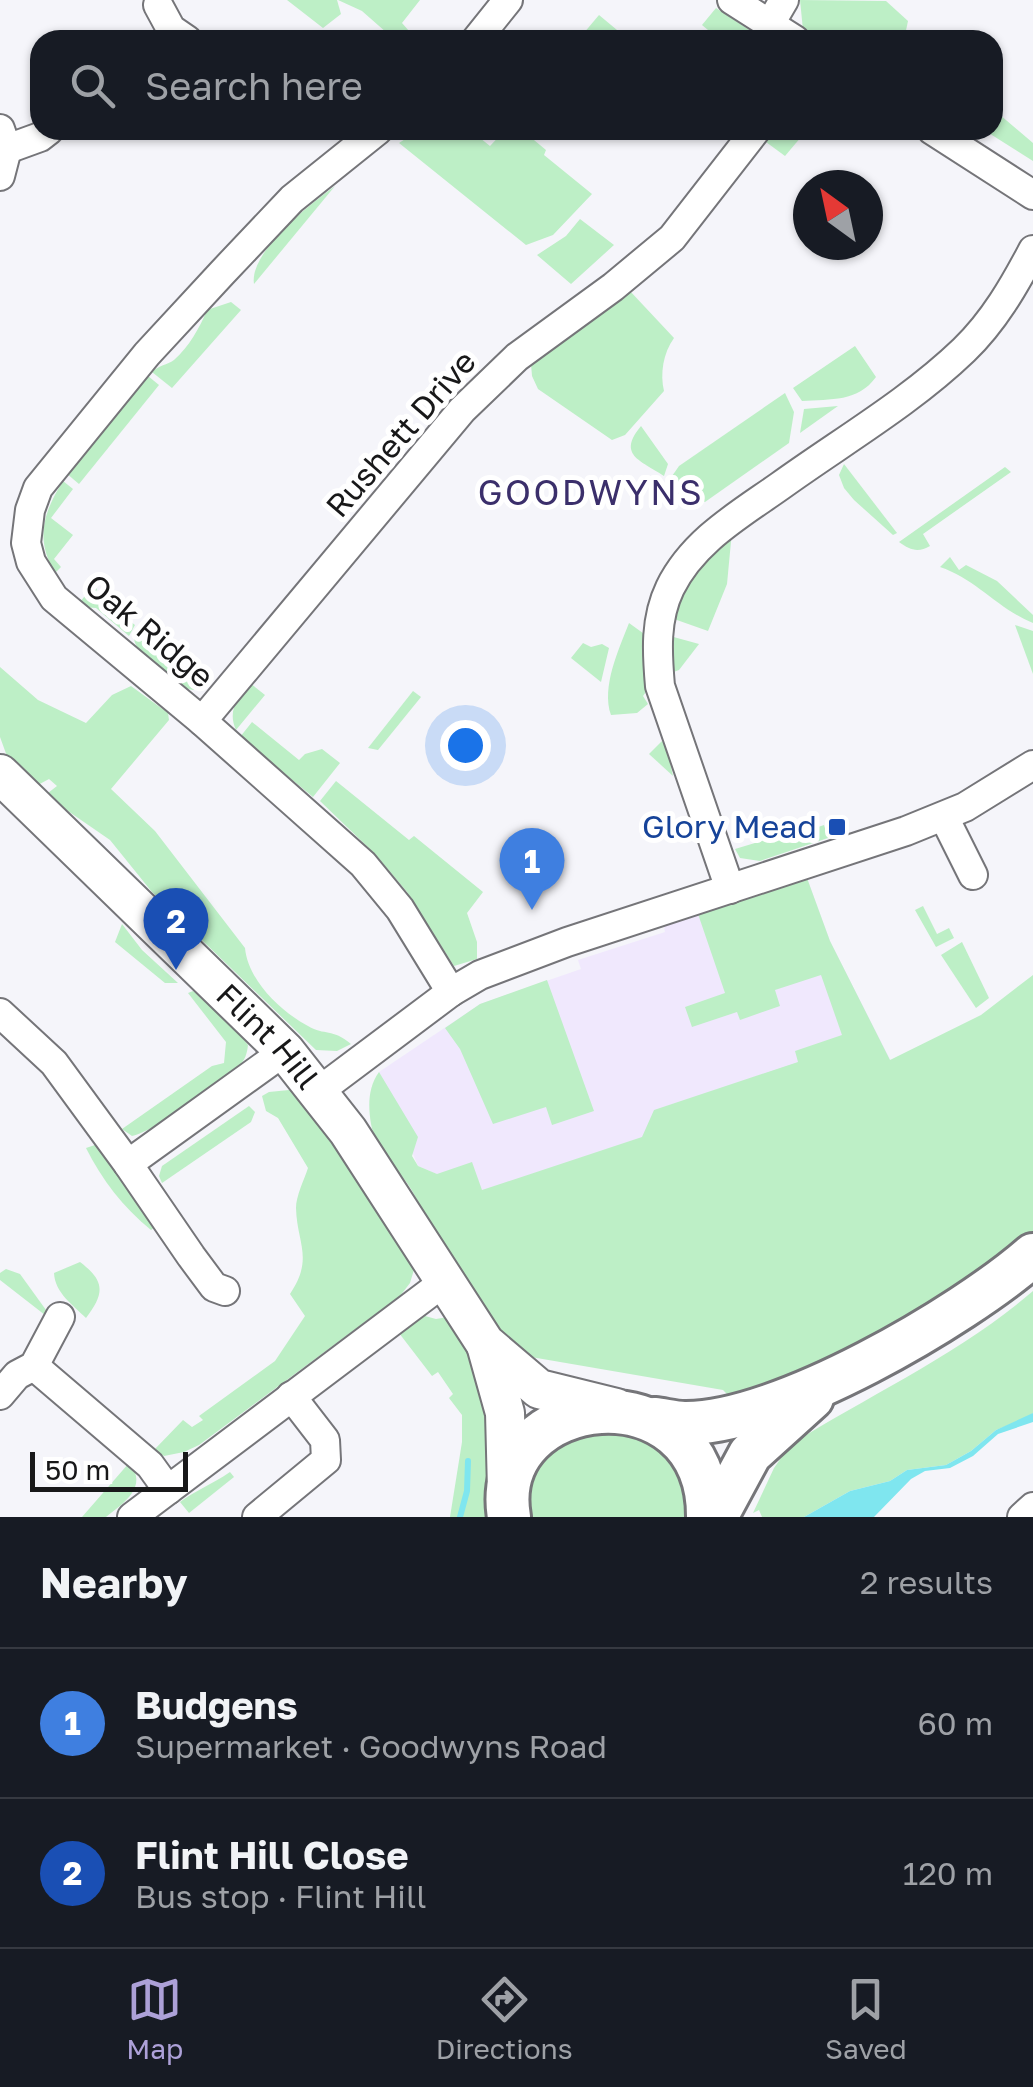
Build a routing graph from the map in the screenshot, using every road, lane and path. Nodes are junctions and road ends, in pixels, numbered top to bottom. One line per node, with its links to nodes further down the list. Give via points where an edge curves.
1 (508, 0): 4 (street)
2 (732, 0): 3 (street)
3 (777, 12)
4 (484, 30)
5 (32, 140): 9 (street)
6 (366, 140): 12 (street, Oak Ridge, via 292,200 159,340 51,470 30,510 26,544 54,598)
7 (748, 140): 12 (street, Rushett Drive, via 672,238 517,357 462,410)
8 (948, 140): 10 (street)
9 (2, 151)
10 (1033, 195)
11 (1033, 250): 17 (street, via 1011,292 965,349 712,533 668,591 657,652 660,686)
12 (202, 721): 18 (street, Oak Ridge, via 363,864 400,909)
13 (1033, 764): 15 (street)
14 (0, 774): 20 (main road, Flint Hill)
15 (944, 817): 16 (street); 17 (street)
16 (973, 874)
17 (730, 888): 18 (street, via 510,962)
18 (450, 992): 21 (street)
19 (0, 1013): 22 (street, via 54,1063)
20 (285, 1051): 21 (main road, Flint Hill); 22 (street)
21 (319, 1092): 24 (main road, Flint Hill)
22 (128, 1164): 25 (street, via 214,1287)
23 (1033, 1255): 29 (highway, via 948,1317)
24 (444, 1282): 27 (main road, Flint Hill); 31 (street)
25 (224, 1291)
26 (60, 1317): 28 (street)
27 (486, 1343): 32 (main road, Flint Hill, via 539,1389); 34 (main road, Flint Hill, via 505,1413)
28 (34, 1366): 30 (street); 33 (street, via 150,1465)
29 (831, 1381): 32 (highway, via 730,1417 686,1423); 39 (highway, via 750,1454)
30 (0, 1395)
31 (291, 1396): 33 (street); 37 (street, via 324,1440 326,1460)
32 (638, 1414): 34 (highway, via 587,1412 561,1421 519,1458); 38 (highway, via 680,1439 698,1465)
33 (168, 1490): 36 (street)
34 (506, 1506)
35 (1033, 1507): 40 (street)
36 (132, 1517)
37 (257, 1517)
38 (708, 1517)
39 (716, 1517)
40 (1022, 1517)

